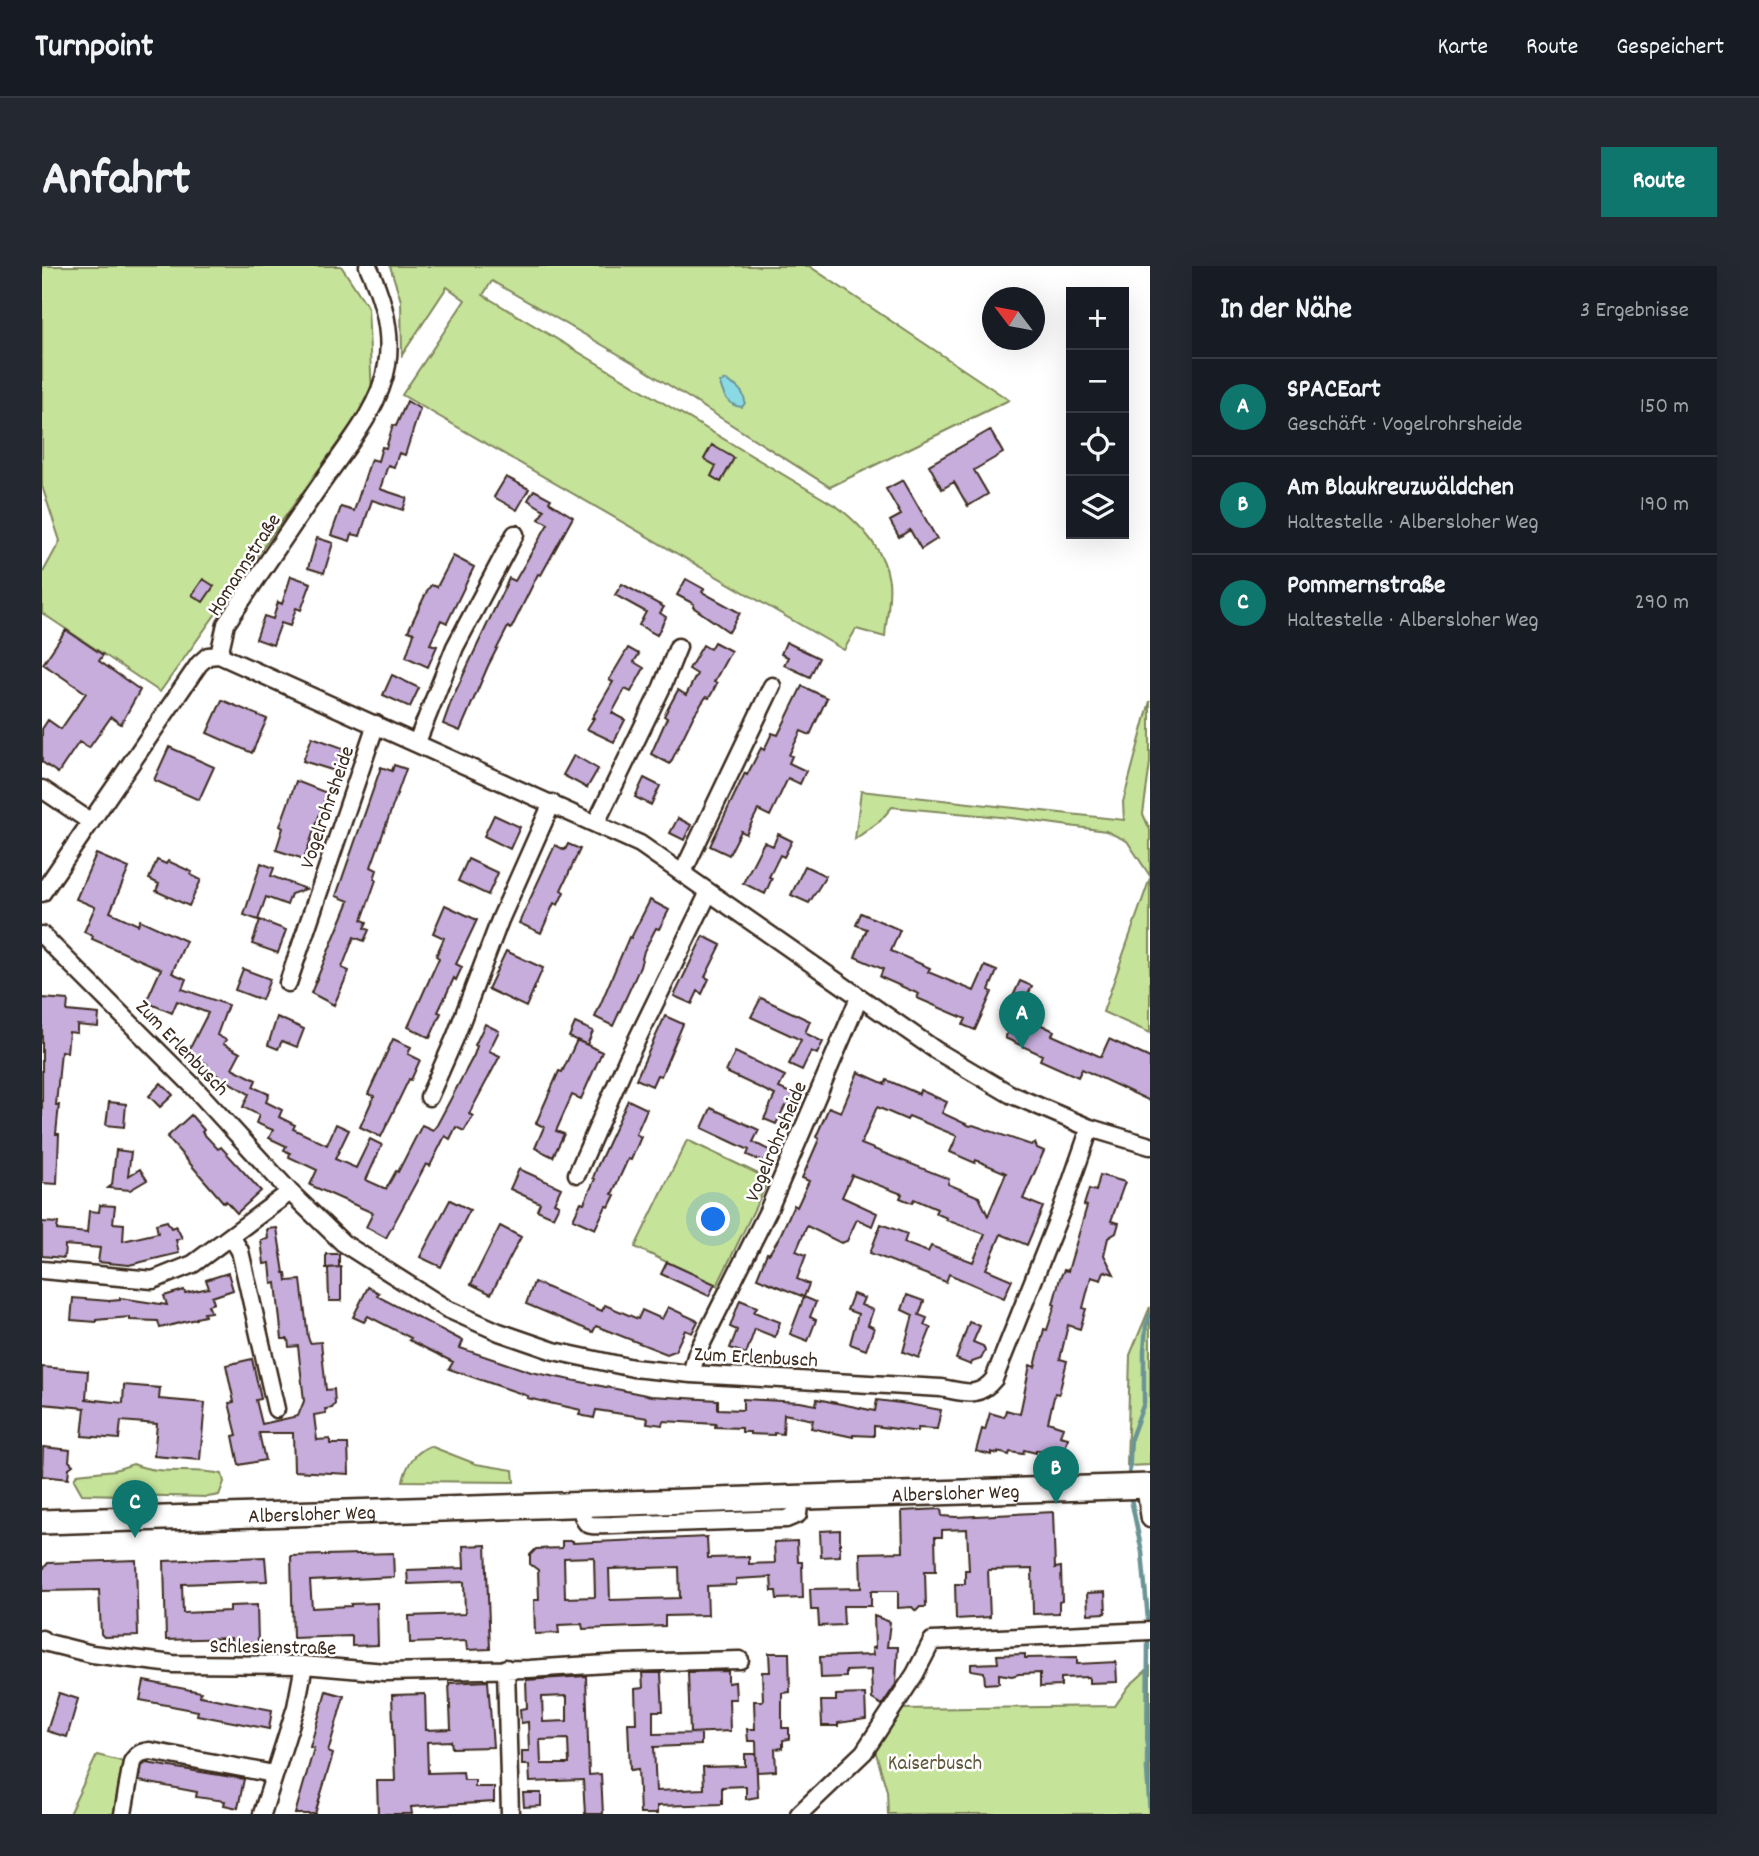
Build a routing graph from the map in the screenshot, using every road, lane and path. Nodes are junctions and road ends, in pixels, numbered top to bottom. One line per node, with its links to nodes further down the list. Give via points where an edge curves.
1 (368, 266): 4 (street, Homannstraße, via 386,314 384,381 360,426 226,624)
2 (514, 534): 7 (street, via 456,647)
3 (678, 647): 11 (street)
4 (219, 655): 6 (street, Vogelrohrsheide); 10 (street, via 208,656 199,664)
5 (772, 686): 12 (street)
6 (376, 724): 7 (street, Vogelrohrsheide); 16 (street, Vogelrohrsheide)
7 (417, 742): 9 (street, Vogelrohrsheide)
8 (42, 789): 10 (street)
9 (552, 803): 11 (street, Vogelrohrsheide); 18 (street)
10 (91, 822): 14 (street)
11 (596, 823): 12 (street, Vogelrohrsheide)
12 (683, 872): 13 (street, Vogelrohrsheide)
13 (709, 892): 17 (street, Vogelrohrsheide); 21 (street)
14 (42, 893)
15 (42, 935): 22 (street, Zum Erlenbusch, via 191,1084)
16 (288, 983)
17 (859, 998): 19 (street, Vogelrohrsheide, via 1010,1094); 25 (street, Vogelrohrsheide, via 768,1212 697,1353)
18 (429, 1097)
19 (1090, 1128): 20 (street, Vogelrohrsheide); 25 (street, Zum Erlenbusch, via 994,1379 986,1388 973,1394 941,1388)
20 (1150, 1146)
21 (577, 1174)
22 (290, 1192): 23 (street); 25 (street, Zum Erlenbusch, via 343,1243 447,1309 554,1351 633,1368)
23 (231, 1236): 24 (street, via 193,1264 153,1280); 26 (street, via 240,1251)
24 (42, 1270)
25 (691, 1374)
26 (276, 1409)
27 (1139, 1486): 28 (street); 29 (main road, Albersloher Weg)
28 (1150, 1519)
29 (42, 1522)
30 (1150, 1631): 39 (street, via 932,1641 864,1752)
31 (43, 1644): 33 (street, Schlesienstraße, via 173,1664)
32 (740, 1660): 34 (street, Schlesienstraße)
33 (304, 1665): 34 (street, Schlesienstraße, via 385,1672); 35 (street)
34 (506, 1668): 38 (street)
35 (274, 1774): 36 (street, via 142,1752 132,1762); 37 (street)
36 (123, 1814)
37 (262, 1814)
38 (510, 1814)
39 (799, 1814)

